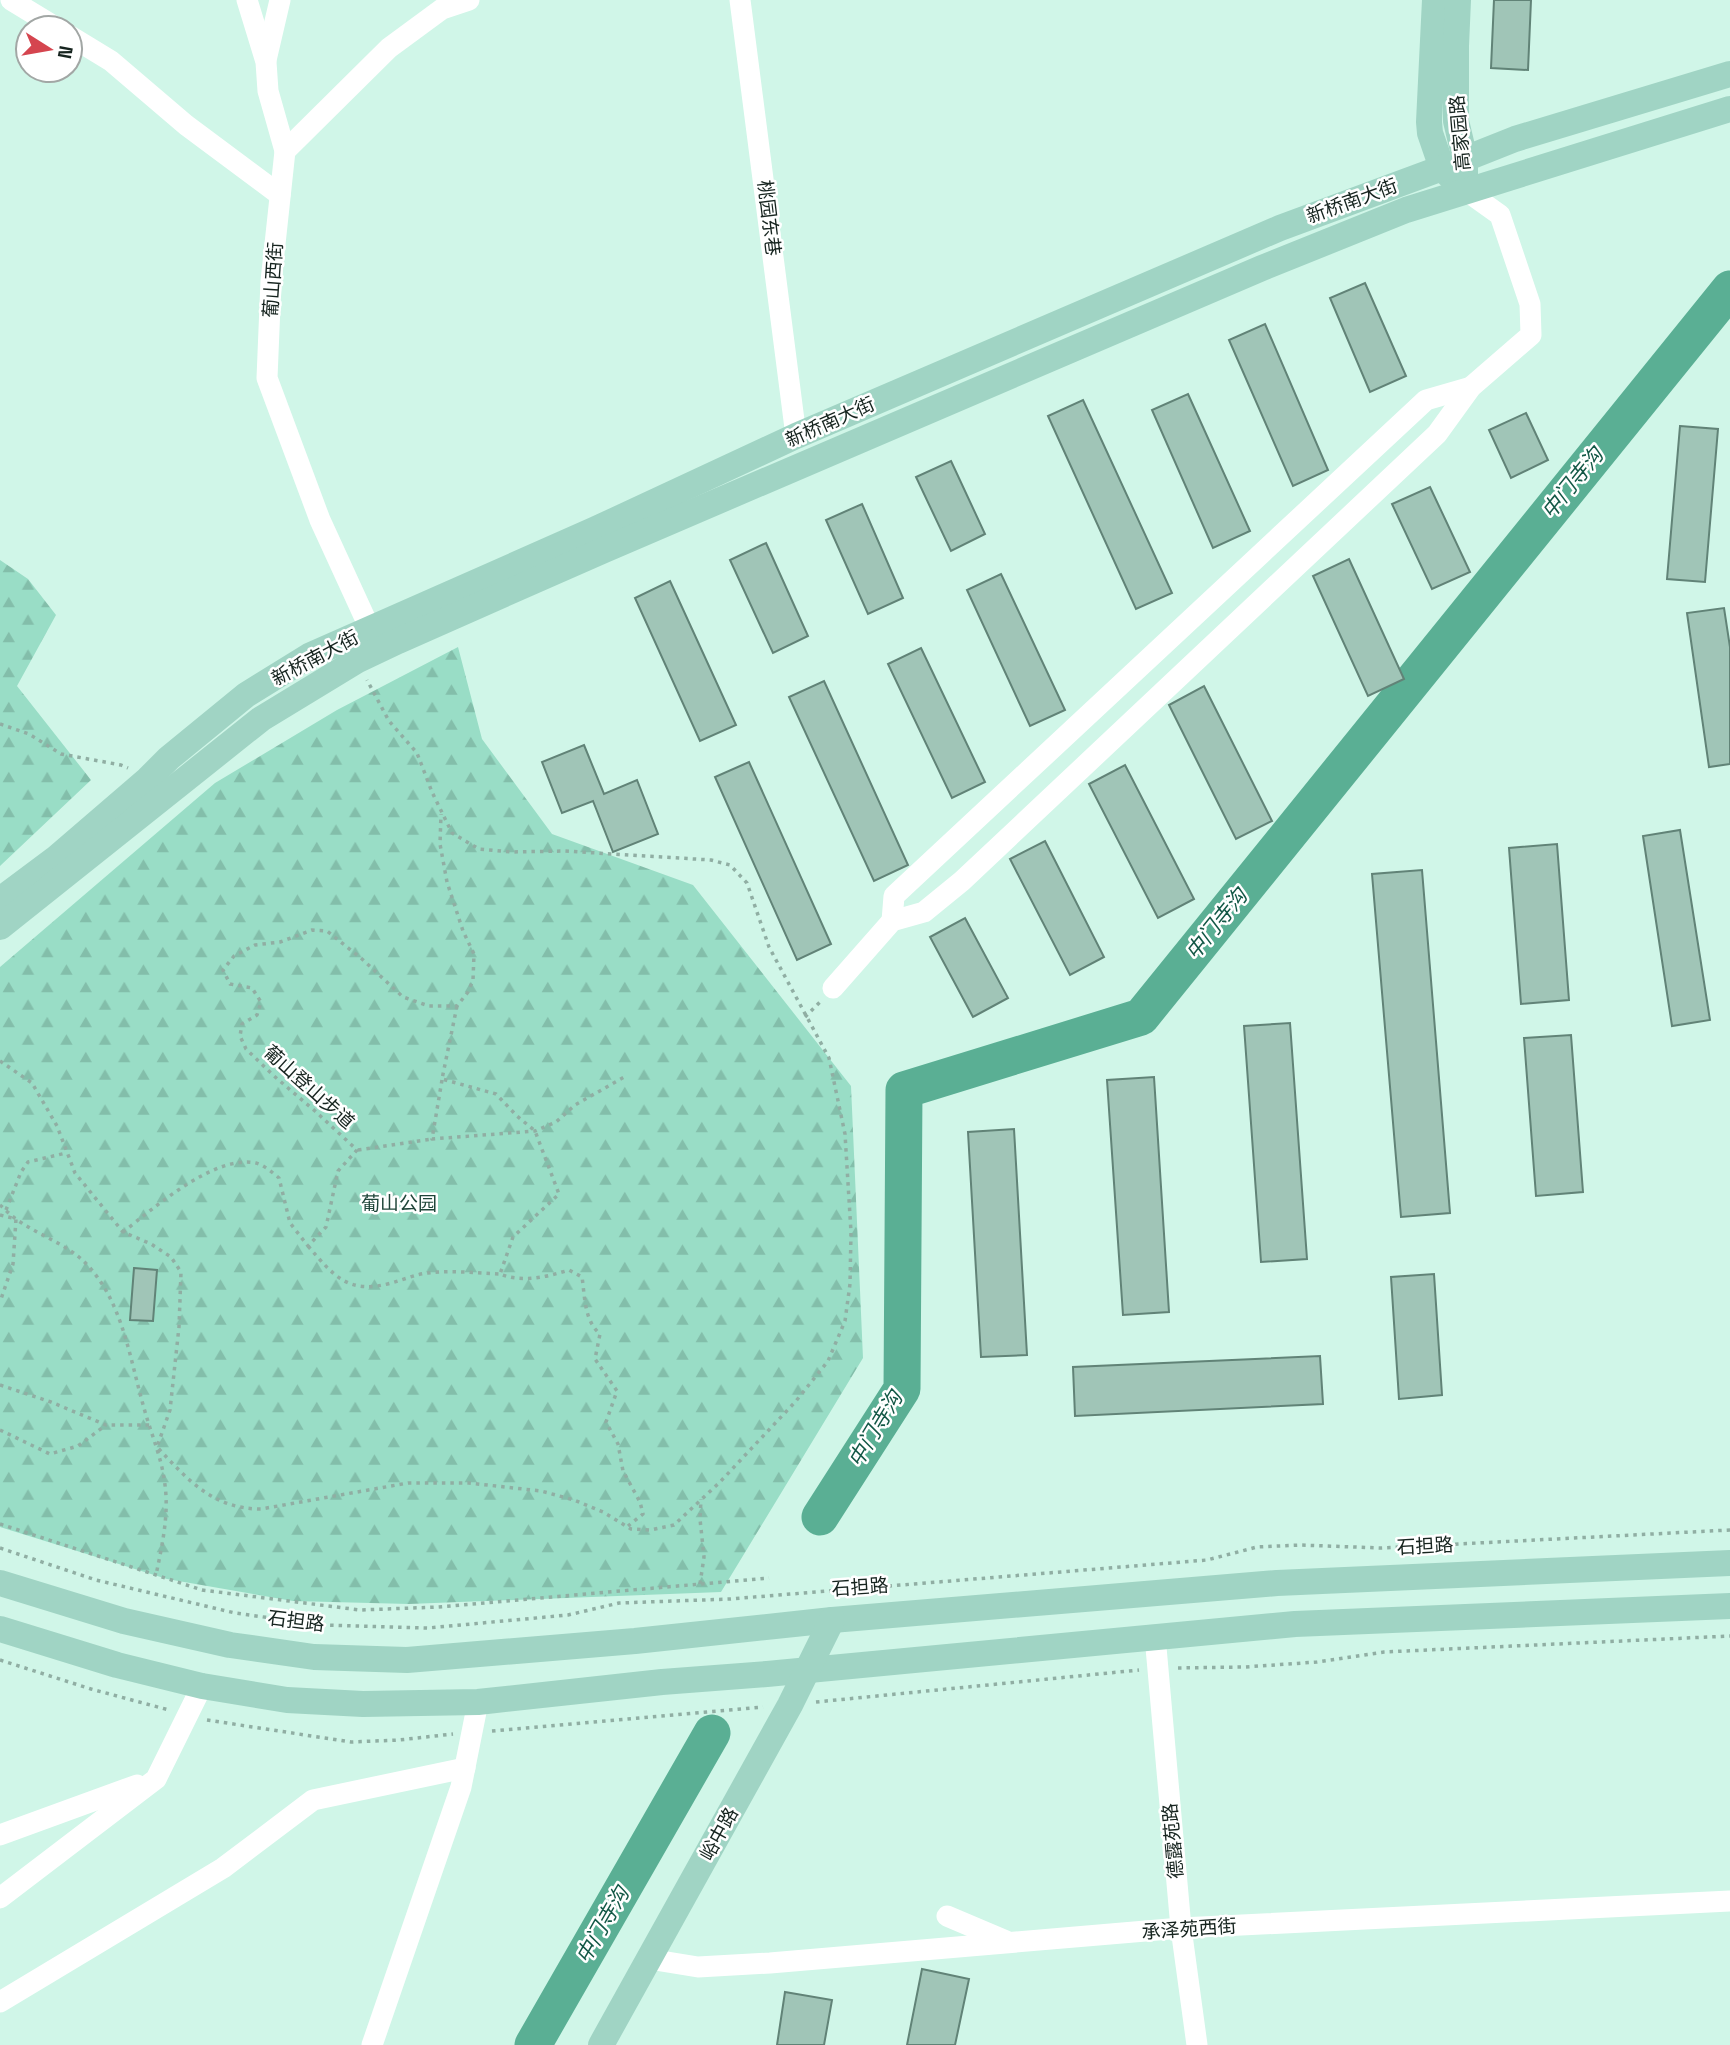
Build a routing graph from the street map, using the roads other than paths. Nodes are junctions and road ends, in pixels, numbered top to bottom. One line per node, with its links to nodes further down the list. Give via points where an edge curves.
1 (11, 0): 8 (street)
2 (247, 0): 10 (street)
3 (280, 0): 10 (street)
4 (469, 0): 13 (street, via 442,9 390,48)
5 (740, 0): 18 (street, 桃园东巷)
6 (1435, 0): 14 (main road, 高家园路, via 1430,133)
7 (1458, 0): 14 (main road, 高家园路)
8 (34, 14)
9 (84, 45): 16 (street)
10 (266, 62): 13 (street, via 268,91)
11 (1730, 74): 14 (main road, 新桥南大街, via 1515,139)
12 (1730, 108): 15 (main road, 新桥南大街)
13 (285, 151): 16 (street, 葡山西街)
14 (1453, 164): 15 (main road, 高家园路); 18 (main road, 新桥南大街, via 1280,228)
15 (1465, 190): 17 (street, via 1500,215 1530,304 1531,335); 22 (main road, 新桥南大街, via 1262,268 358,660 261,719)
16 (281, 195): 19 (street, 葡山西街, via 267,378 320,520)
17 (1471, 387): 21 (street, via 1437,435 962,881 924,912); 21 (street, via 1426,400 894,897)
18 (796, 436): 19 (main road, 新桥南大街)
19 (370, 629): 20 (main road, 新桥南大街, via 309,656 246,695)
20 (0, 901)
21 (892, 921): 23 (street)
22 (0, 926)
23 (833, 988)
24 (1730, 1563): 27 (main road, 石担路, via 1277,1583)
25 (0, 1583): 27 (main road, 石担路, via 124,1621 230,1646 314,1657 407,1660)
26 (1730, 1606): 29 (main road, via 1295,1624)
27 (832, 1620): 30 (main road, 峪中路)
28 (0, 1629): 31 (main road)
29 (1155, 1636): 30 (main road); 39 (street, 德露苑路)
30 (808, 1670): 32 (main road); 41 (main road, 峪中路)
31 (202, 1686): 32 (main road, via 287,1700); 34 (street)
32 (478, 1702): 33 (street)
33 (465, 1768): 42 (street, via 313,1800 223,1868); 43 (street)
34 (156, 1779): 35 (street); 36 (street)
35 (0, 1835)
36 (0, 1898)
37 (1730, 1901): 39 (street, 承泽苑西街)
38 (947, 1916): 40 (street)
39 (1181, 1928): 40 (street, 承泽苑西街); 45 (street, 德露苑路)
40 (1010, 1943): 41 (street, 承泽苑西街, via 698,1967)
41 (649, 1959): 44 (main road, 峪中路)
42 (0, 2002)
43 (372, 2045)
44 (601, 2045)
45 (1197, 2045)

